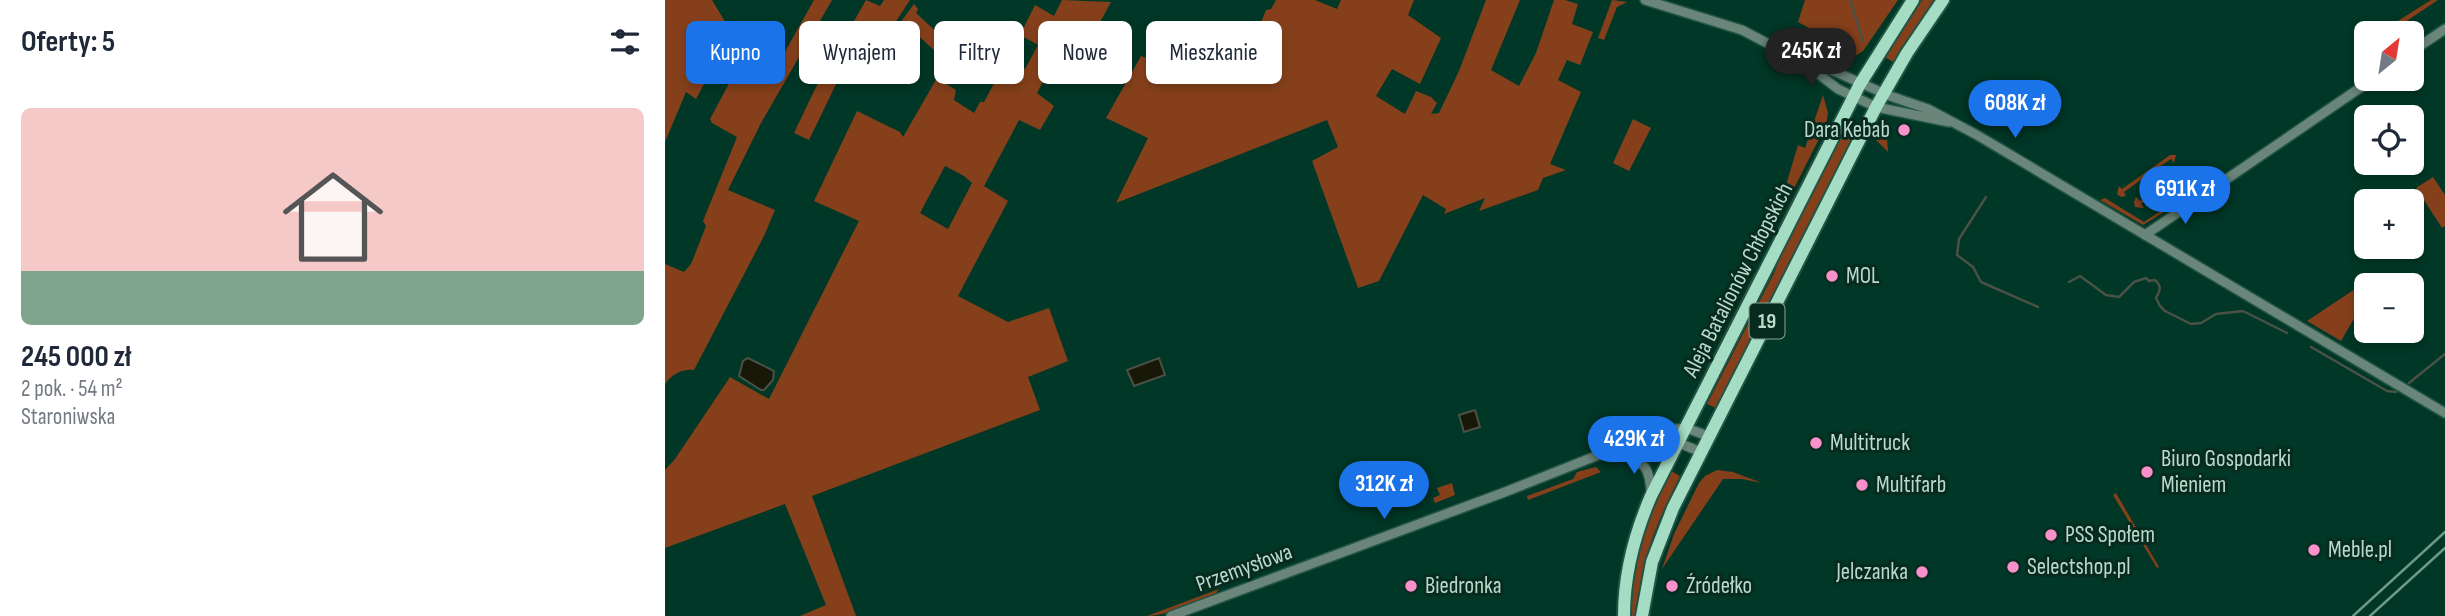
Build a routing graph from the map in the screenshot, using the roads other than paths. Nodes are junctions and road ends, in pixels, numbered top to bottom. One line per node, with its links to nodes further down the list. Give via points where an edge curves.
1 (1645, 0): 6 (street, via 1728,24)
2 (1913, 0): 7 (main road, 19)
3 (1943, 0): 9 (main road, 19)
4 (2445, 29): 5 (street)
5 (2424, 43)
6 (1803, 62): 7 (street); 10 (street)
7 (1860, 83): 9 (street); 10 (main road, Aleja Batalionów Chłopskich / 19)
8 (2355, 91): 13 (street)
9 (1883, 93): 11 (main road, Aleja Batalionów Chłopskich / 19); 12 (street)
10 (1854, 97): 11 (street); 15 (main road, Aleja Batalionów Chłopskich / 19)
11 (1876, 107): 12 (street); 16 (main road, Aleja Batalionów Chłopskich / 19)
12 (1954, 123): 13 (street)
13 (2145, 235): 14 (street)
14 (2445, 412)
15 (1686, 428): 16 (street); 17 (main road, Aleja Batalionów Chłopskich / 19); 20 (street, Przemysłowa, via 1659,431)
16 (1709, 436): 19 (main road, Aleja Batalionów Chłopskich / 19)
17 (1679, 443): 18 (street, Przemysłowa); 19 (street); 21 (main road, Aleja Batalionów Chłopskich / 19)
18 (1624, 452): 20 (street, Przemysłowa); 21 (street, via 1648,470)
19 (1701, 452): 24 (main road, Aleja Batalionów Chłopskich / 19, via 1659,542)
20 (1606, 453): 22 (street, Przemysłowa)
21 (1651, 496): 23 (main road, Aleja Batalionów Chłopskich / 19, via 1632,555)
22 (1171, 616)
23 (1624, 616)
24 (1642, 616)

